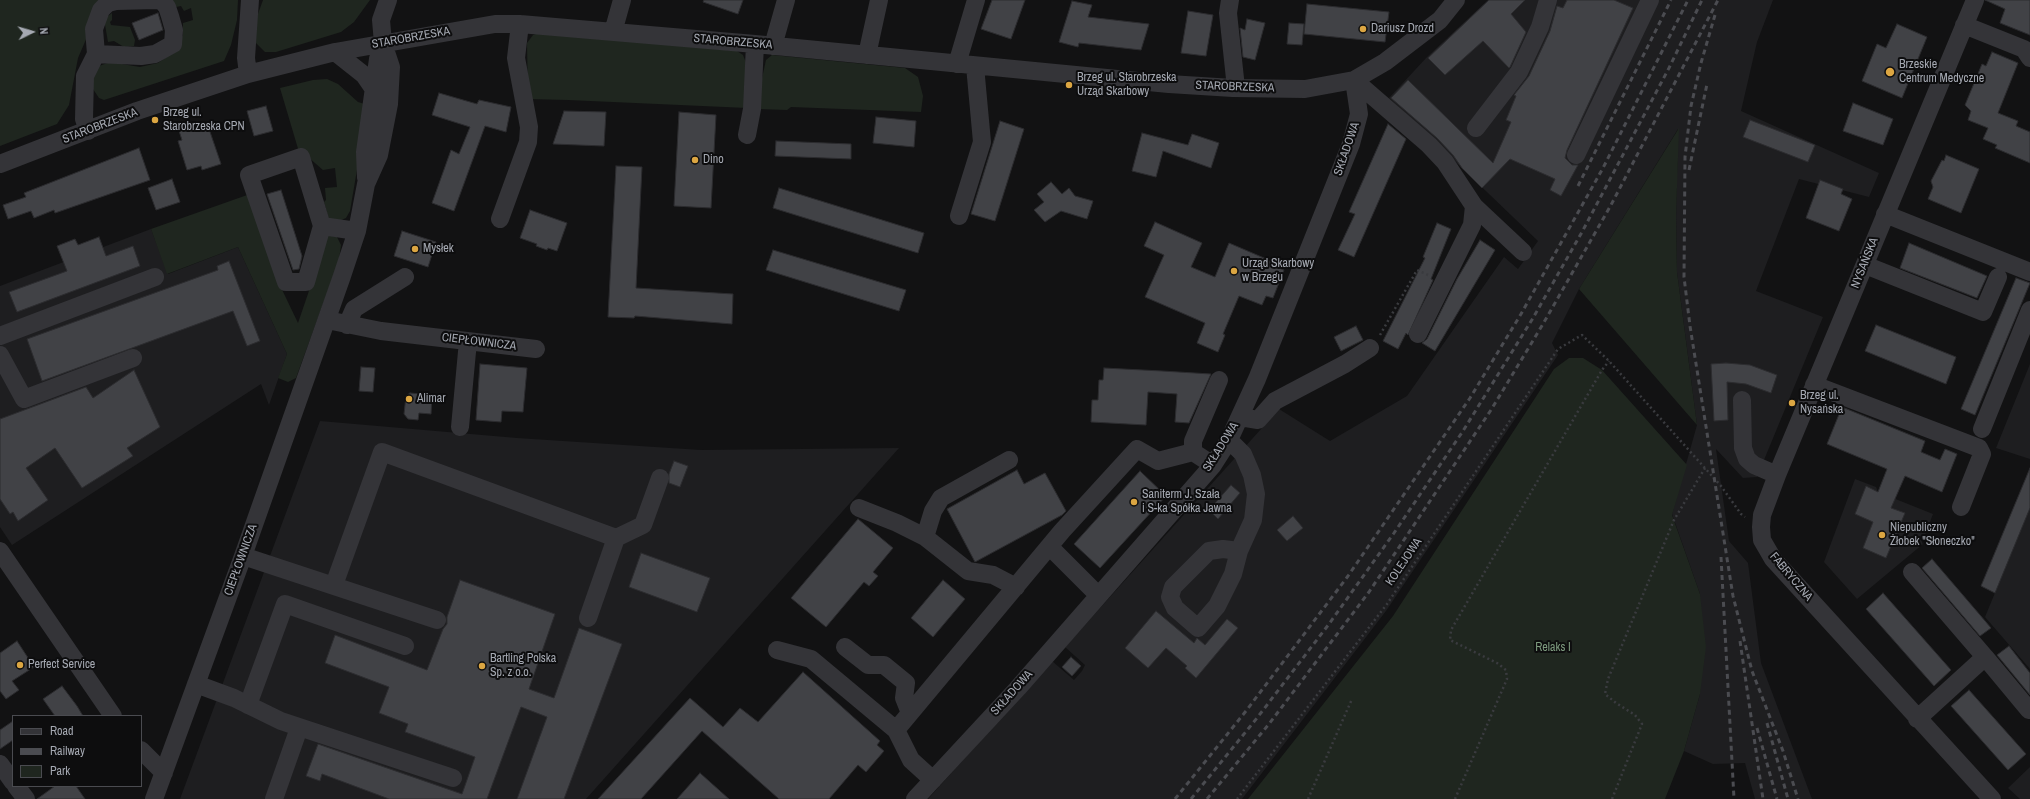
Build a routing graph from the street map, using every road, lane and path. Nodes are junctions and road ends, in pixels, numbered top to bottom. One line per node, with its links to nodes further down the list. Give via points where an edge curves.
1 (157, 0): 21 (street, via 116,1 101,10 94,29)
2 (161, 0): 21 (street, via 168,7 174,30 173,44 155,54 141,56)
3 (250, 0): 26 (street, via 246,58)
4 (388, 0): 17 (street, via 381,20)
5 (622, 0): 15 (street)
6 (786, 0): 19 (street)
7 (879, 0): 22 (street)
8 (976, 0): 24 (street)
9 (1230, 0): 28 (street, via 1228,13)
10 (1456, 0): 27 (street, STAROBRZESKA, via 1440,20 1412,42)
11 (1548, 0): 30 (street, via 1540,27 1519,72)
12 (1650, 0): 33 (street)
13 (1969, 13): 16 (street); 23 (street, via 2024,49); 37 (street, NYSAŃSKA)
14 (520, 24): 15 (street, STAROBRZESKA); 17 (street, STAROBRZESKA, via 495,24); 39 (street, via 516,58 529,127 528,142)
15 (613, 32): 18 (street, STAROBRZESKA)
16 (2030, 40)
17 (384, 43): 20 (street, STAROBRZESKA); 29 (street, CIEPŁOWNICZA, via 378,59); 35 (street, CIEPŁOWNICZA, via 391,67 389,104 379,154)
18 (755, 44): 19 (street, STAROBRZESKA); 32 (street, via 752,109)
19 (773, 46): 22 (street, STAROBRZESKA)
20 (335, 52): 26 (street, STAROBRZESKA); 29 (street, via 364,75)
21 (96, 54): 31 (street, via 85,76 84,119)
22 (867, 55): 24 (street, STAROBRZESKA)
23 (2030, 58)
24 (957, 64): 25 (street, STAROBRZESKA)
25 (975, 66): 28 (street, STAROBRZESKA); 38 (street, via 982,142)
26 (248, 74): 31 (street, STAROBRZESKA, via 137,111)
27 (1354, 80): 28 (street, STAROBRZESKA, via 1305,89); 36 (street, via 1429,145 1445,162); 63 (street, SKŁADOWA, via 1359,114 1351,144 1257,380)
28 (1236, 88)
29 (375, 91): 35 (street, CIEPŁOWNICZA, via 365,152)
30 (1476, 128)
31 (88, 131): 34 (street, STAROBRZESKA)
32 (747, 136)
33 (1576, 155)
34 (0, 164)
35 (366, 184): 41 (street, CIEPŁOWNICZA)
36 (1474, 206): 42 (street); 48 (street, via 1472,225)
37 (1885, 214): 43 (street, NYSAŃSKA); 44 (street)
38 (959, 216)
39 (500, 219)
40 (322, 226): 40 (street, via 301,157 249,175 286,282 306,282); 41 (street)
41 (357, 231): 50 (street, CIEPŁOWNICZA)
42 (1523, 252)
43 (1865, 265): 47 (street, via 1983,312); 61 (street, NYSAŃSKA)
44 (2030, 272)
45 (155, 277): 53 (street)
46 (405, 277): 51 (street, via 354,309)
47 (1998, 277)
48 (1443, 282): 52 (street); 55 (path, via 1417,270 1387,326)
49 (2030, 310): 65 (street)
50 (327, 320): 51 (street, CIEPŁOWNICZA); 81 (street, CIEPŁOWNICZA)
51 (347, 325): 54 (street, CIEPŁOWNICZA)
52 (1418, 334)
53 (0, 336)
54 (468, 341): 56 (street, CIEPŁOWNICZA); 64 (street)
55 (1370, 348): 63 (street, via 1346,364 1275,401 1258,420)
56 (536, 349)
57 (0, 355): 58 (street, via 24,399)
58 (133, 358)
59 (1609, 361): 70 (path); 112 (path, KOLEJOWA, via 1582,335 1558,349 1387,604); 114 (path, via 1451,630 1450,640 1497,663 1506,670 1507,679)
60 (1220, 380): 67 (street, via 1193,441)
61 (1814, 385): 71 (street, NYSAŃSKA); 73 (street, via 1979,448 1982,454)
62 (1742, 400): 71 (street, via 1743,448 1747,458 1754,465)
63 (1240, 416): 66 (street, SKŁADOWA)
64 (460, 427)
65 (1982, 429)
66 (1229, 440): 69 (street, SKŁADOWA); 80 (street, via 1243,454 1252,475 1256,494 1253,520)
67 (1193, 452): 69 (street); 78 (street, via 1158,461 1137,449)
68 (1009, 460): 76 (street, via 941,498 933,511)
69 (1213, 465): 85 (street, SKŁADOWA)
70 (1705, 468): 75 (path, via 1741,514); 115 (path, via 1674,520 1608,679 1605,694 1635,715 1642,724)
71 (1777, 475): 75 (street, NYSAŃSKA, via 1762,515)
72 (660, 478): 77 (street, via 643,525)
73 (1961, 507)
74 (859, 508): 76 (street)
75 (1761, 527): 98 (street, FABRYCZNA, via 1762,540 1773,559)
76 (925, 537): 84 (street, via 968,571 993,575)
77 (616, 538): 83 (street, via 382,452); 86 (street)
78 (1050, 547): 84 (street); 85 (street)
79 (0, 551): 97 (street)
80 (1239, 551)
81 (243, 556): 83 (street); 92 (street, CIEPŁOWNICZA)
82 (1912, 572): 91 (street)
83 (334, 585): 87 (street)
84 (1016, 587): 96 (street)
85 (1098, 595): 105 (street, SKŁADOWA, via 1018,688)
86 (588, 618)
87 (437, 620)
88 (405, 646): 94 (street, via 285,604)
89 (846, 647): 96 (street, via 868,665 884,665 906,682 904,698)
90 (777, 650): 100 (street, via 811,659)
91 (1984, 657): 95 (street); 98 (street)
92 (196, 684): 94 (street); 103 (street, CIEPŁOWNICZA)
93 (1352, 699): 113 (path)
94 (248, 705): 99 (street)
95 (2029, 710)
96 (910, 713): 100 (street)
97 (112, 715)
98 (1917, 719): 116 (street, FABRYCZNA)
99 (299, 728): 104 (street); 110 (street)
100 (896, 730): 105 (street, via 911,760)
101 (142, 751): 103 (street)
102 (0, 764): 106 (street)
103 (164, 773): 109 (street, CIEPŁOWNICZA)
104 (453, 778)
105 (933, 780): 111 (street, SKŁADOWA)
106 (12, 781)
107 (17, 787): 108 (street)
108 (26, 799)
109 (154, 799)
110 (274, 799)
111 (915, 799)
112 (1237, 799)
113 (1308, 799)
114 (1455, 799)
115 (1612, 799)
116 (1992, 799)

